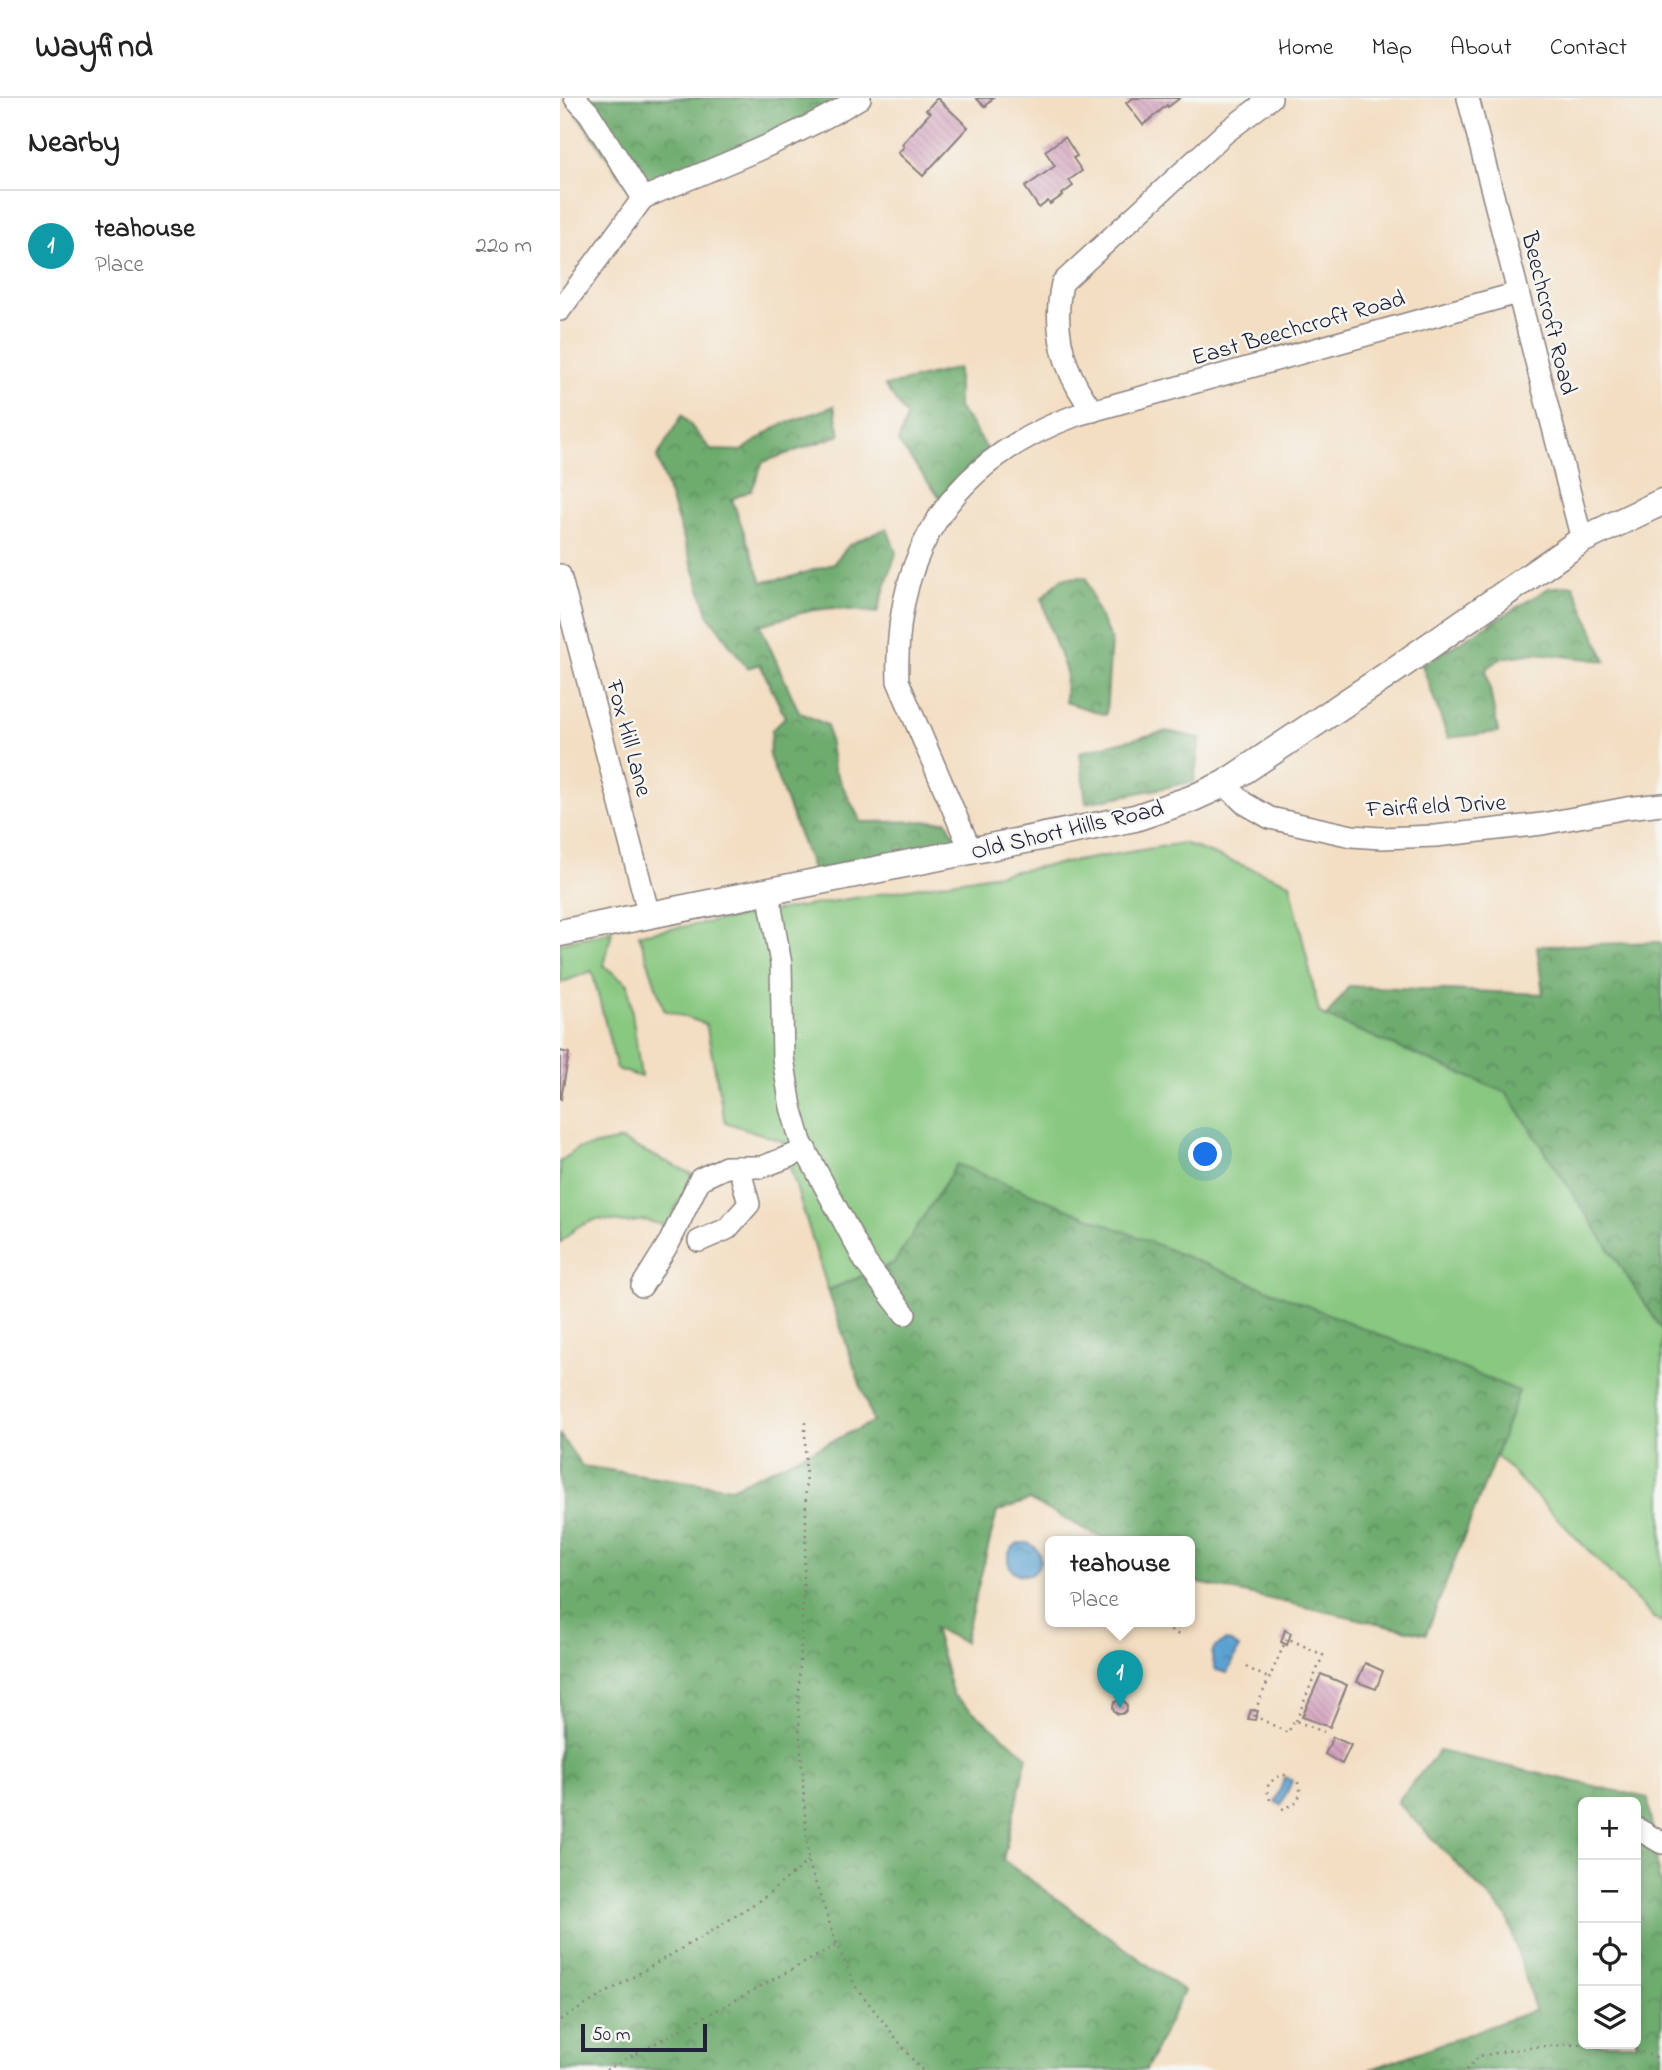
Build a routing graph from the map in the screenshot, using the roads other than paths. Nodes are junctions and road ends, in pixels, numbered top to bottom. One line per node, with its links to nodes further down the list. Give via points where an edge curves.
1 (575, 98): 5 (street)
2 (860, 98): 5 (street, via 816,123)
3 (1271, 98): 8 (street, via 1226,132 1062,283 1058,327 1063,356 1074,384)
4 (1468, 98): 6 (street, Beechcroft Road)
5 (643, 198): 7 (street)
6 (1518, 293): 8 (street, East Beechcroft Road); 10 (street, Beechcroft Road)
7 (560, 310)
8 (1093, 411): 14 (street, East Beechcroft Road, via 1048,426 982,468 932,529 906,589 899,628 898,681)
9 (1662, 502): 10 (main road, Old Short Hills Road)
10 (1582, 540): 12 (main road, Old Short Hills Road)
11 (560, 575): 16 (street, Fox Hill Lane)
12 (1224, 784): 13 (street, Fairfield Drive, via 1270,818 1381,838 1542,824); 14 (main road, Old Short Hills Road, via 1135,818)
13 (1662, 804)
14 (971, 851): 15 (main road, Old Short Hills Road)
15 (768, 891): 16 (main road, Old Short Hills Road); 18 (street, via 781,964 783,1058 791,1107)
16 (649, 915): 17 (main road, Old Short Hills Road)
17 (560, 933)
18 (806, 1150): 19 (street, via 762,1167); 22 (street, via 866,1263)
19 (739, 1167): 20 (street, via 748,1204 727,1228); 21 (street, via 726,1167 700,1179)
20 (699, 1241)
21 (642, 1286)
22 (905, 1314)
23 (1641, 1831): 24 (street)
24 (1662, 1843)

